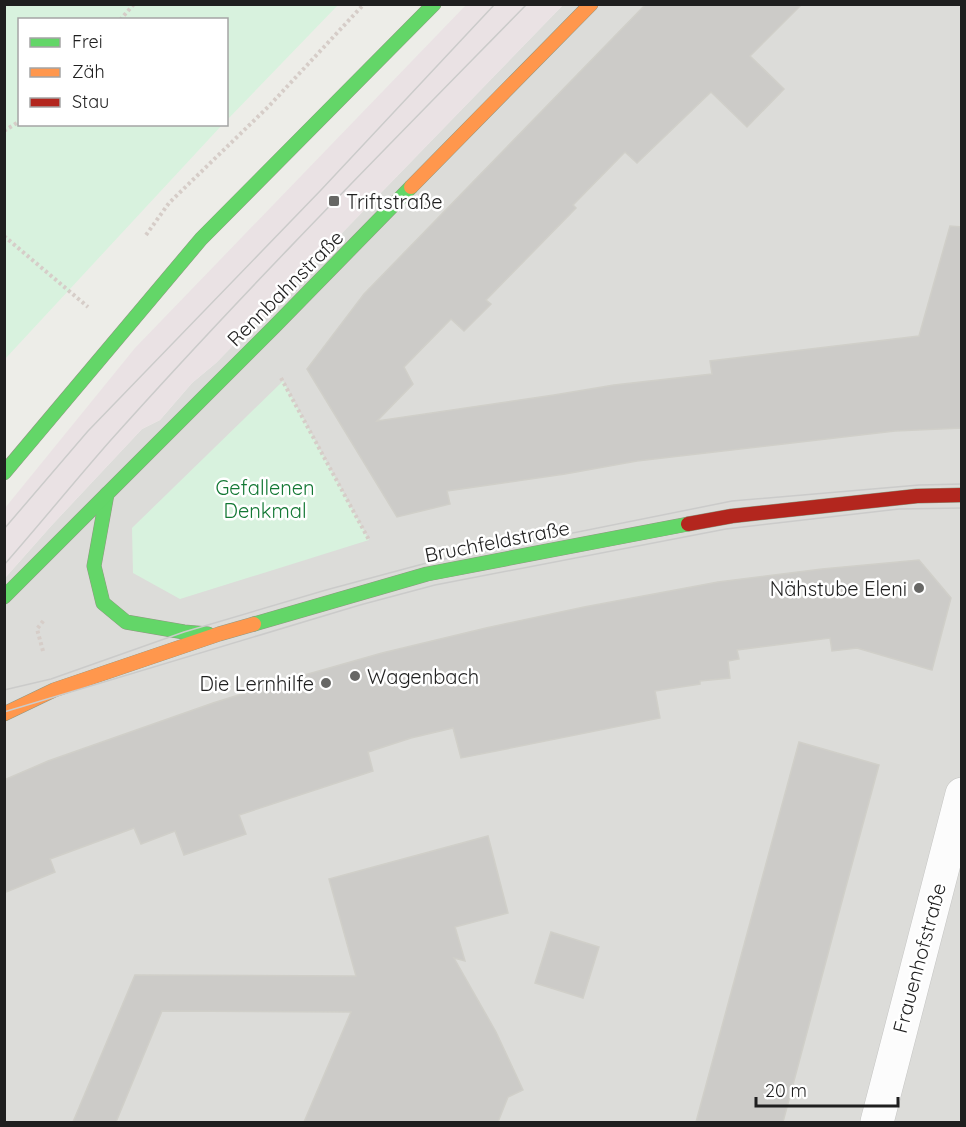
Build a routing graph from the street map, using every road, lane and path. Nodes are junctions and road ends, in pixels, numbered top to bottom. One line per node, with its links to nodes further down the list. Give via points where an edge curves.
1 (134, 4): 4 (path)
2 (434, 4): 10 (main road, via 201,239)
3 (591, 4): 11 (main road, Rennbahnstraße)
4 (122, 18)
5 (18, 122): 6 (path)
6 (4, 131)
7 (4, 236): 8 (path)
8 (95, 314)
9 (278, 372): 13 (path)
10 (4, 473)
11 (106, 494): 14 (main road, Rennbahnstraße); 16 (main road, via 94,566 103,603 126,622)
12 (962, 495): 16 (main road, Bruchfeldstraße, via 898,498 709,520 427,574)
13 (369, 540)
14 (4, 597)
15 (51, 612): 17 (path, via 37,629)
16 (219, 634): 18 (main road, Bruchfeldstraße)
17 (43, 651)
18 (54, 690): 19 (main road, Bruchfeldstraße); 20 (main road, Bruchfeldstraße)
19 (4, 698)
20 (4, 714)
21 (962, 794): 22 (street, Frauenhofstraße)
22 (876, 1122)

